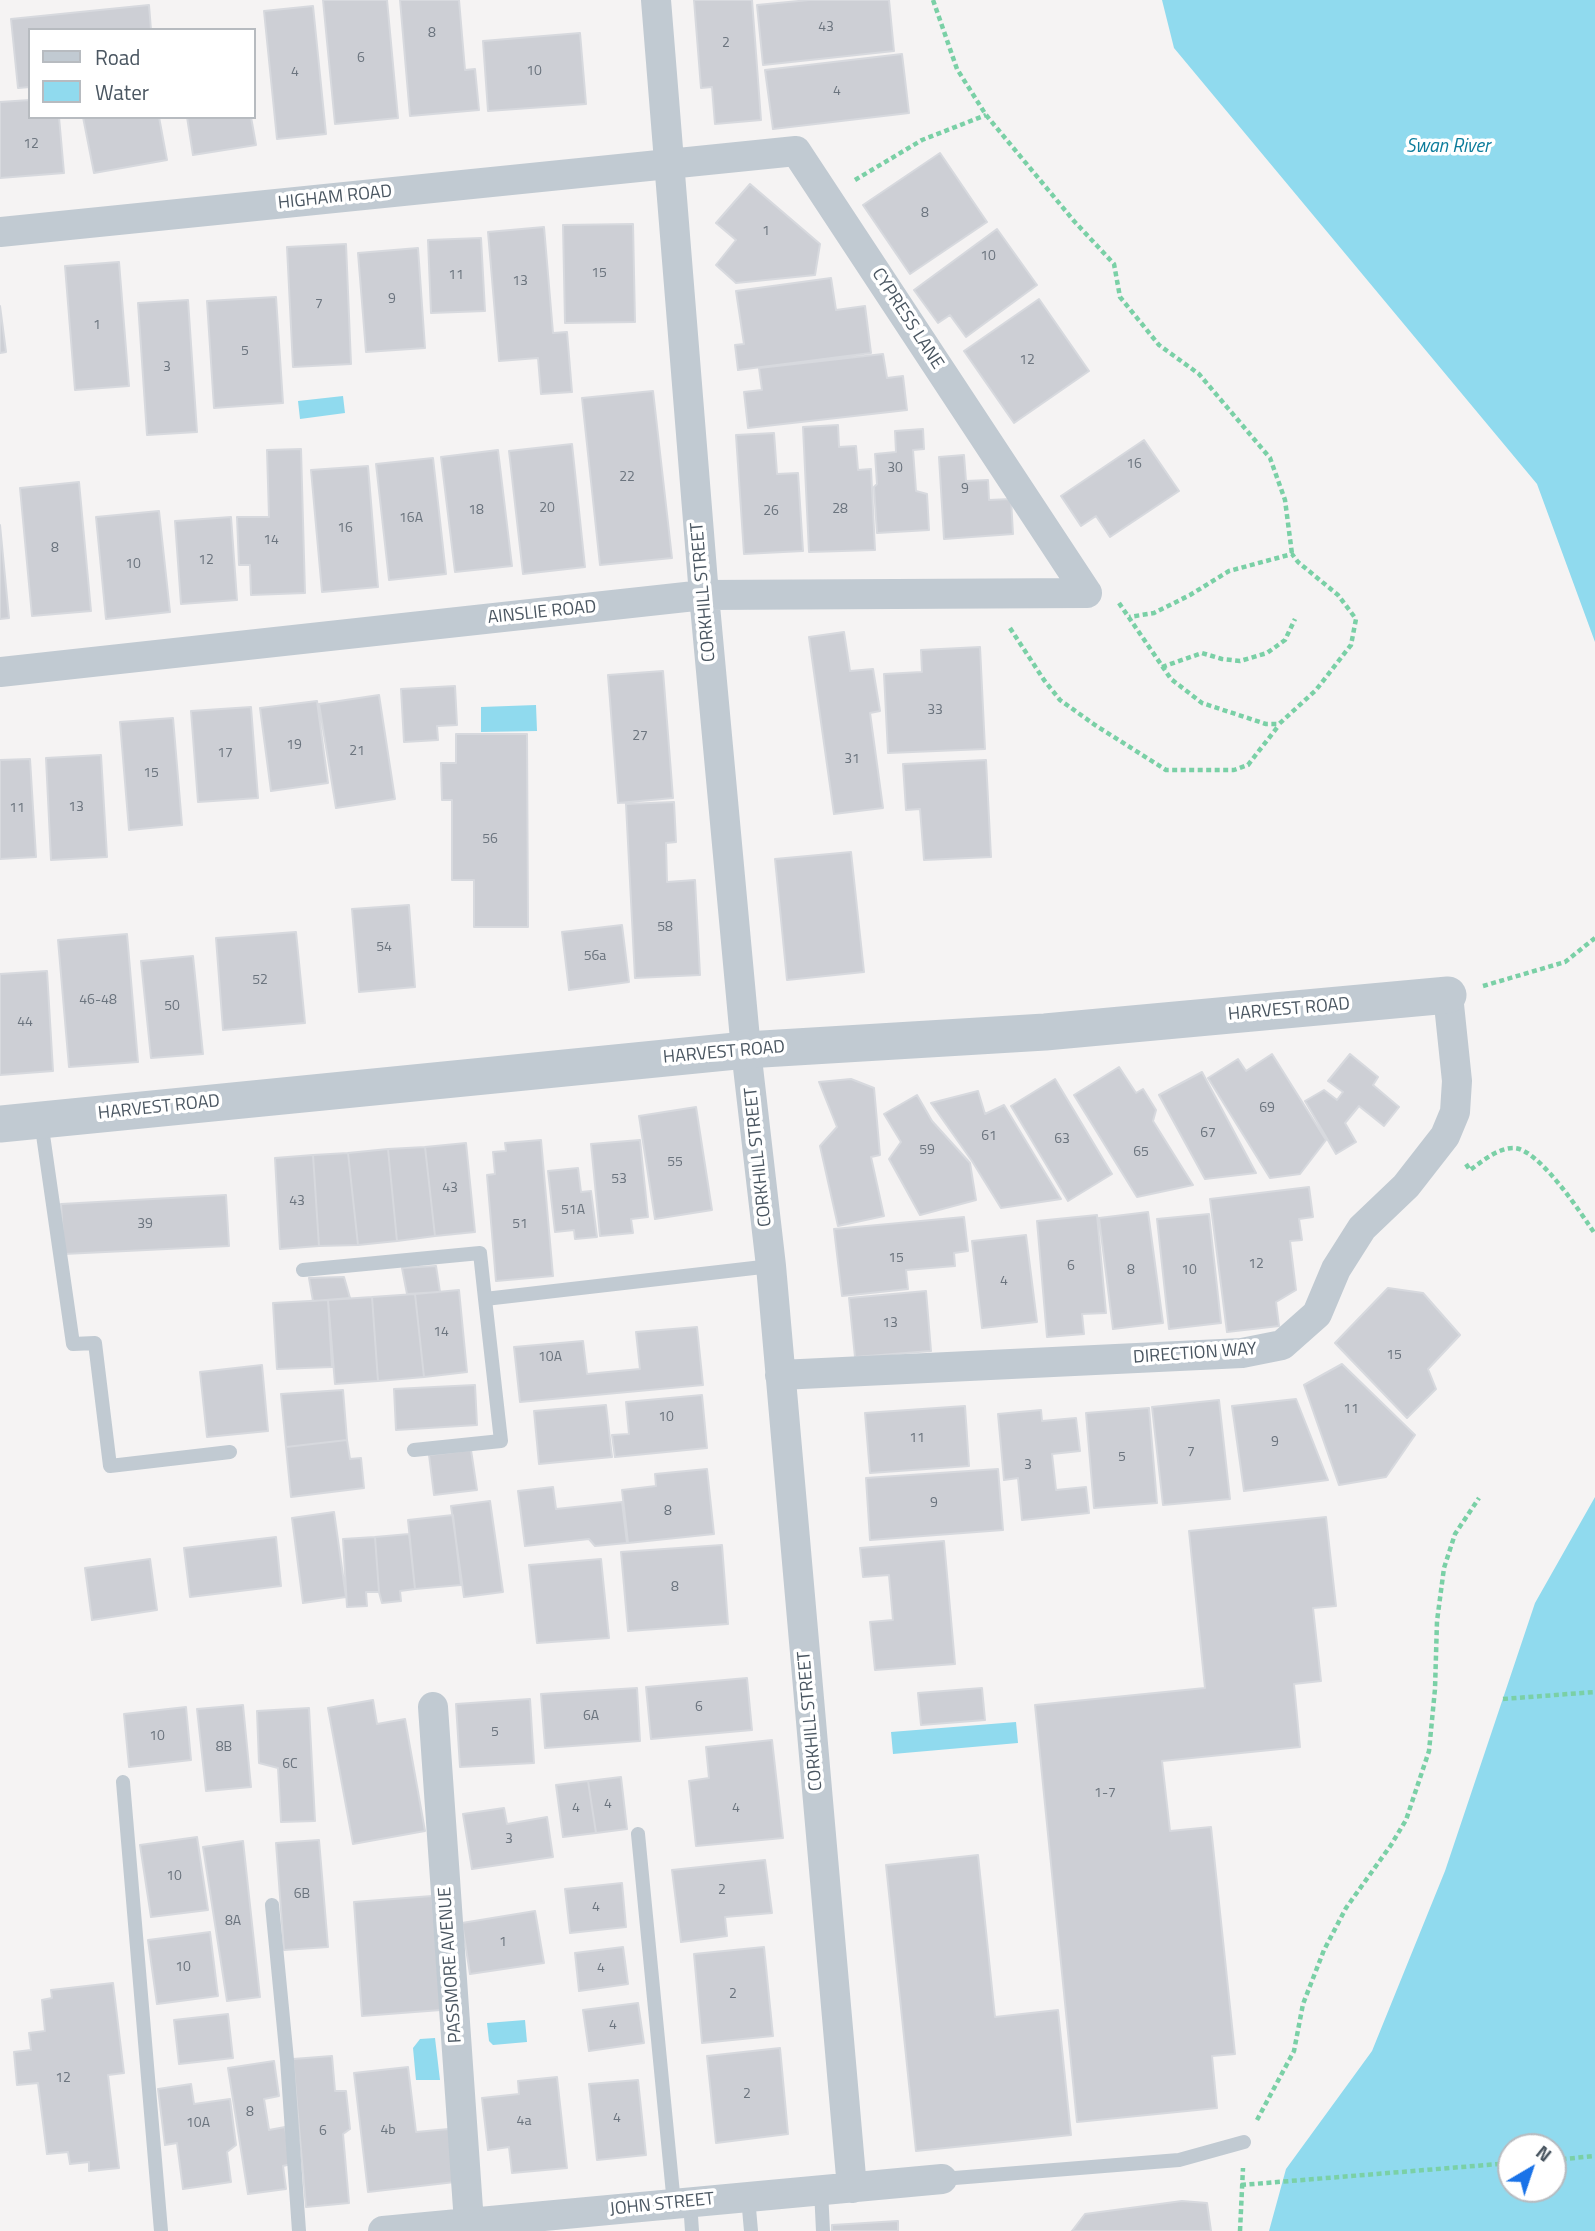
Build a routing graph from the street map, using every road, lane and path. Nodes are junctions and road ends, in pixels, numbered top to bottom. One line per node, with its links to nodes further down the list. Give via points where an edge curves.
1 (656, 0): 4 (street, CORKHILL STREET)
2 (933, 0): 3 (path, via 957,69)
3 (986, 115): 5 (path, via 922,140); 7 (path, via 1114,264 1120,297 1159,345 1199,374 1270,458 1285,500)
4 (670, 164): 5 (street, CYPRESS LANE, via 796,151); 6 (street, HIGHAM ROAD); 10 (street, CORKHILL STREET)
5 (826, 196): 9 (street, CYPRESS LANE)
6 (0, 232)
7 (1292, 554): 11 (path, via 1229,571 1154,613); 15 (path, via 1338,595 1356,619 1351,645 1316,690)
8 (990, 593): 9 (street, AINSLIE ROAD); 10 (street, AINSLIE ROAD); 15 (path, via 1060,700 1166,769 1248,765)
9 (1087, 593): 11 (path, via 1110,590)
10 (704, 595): 14 (street, AINSLIE ROAD); 18 (street, CORKHILL STREET)
11 (1129, 617): 13 (path)
12 (1294, 619): 13 (path, via 1285,640 1267,653 1240,661 1202,653)
13 (1163, 667): 15 (path, via 1202,703)
14 (0, 672)
15 (1279, 724)
16 (1595, 938): 17 (path, via 1565,962)
17 (1448, 995): 18 (street, HARVEST ROAD, via 1045,1032); 21 (street, DIRECTION WAY, via 1457,1081 1455,1112)
18 (747, 1050): 19 (street, HARVEST ROAD); 23 (street, CORKHILL STREET)
19 (41, 1119): 20 (street, HARVEST ROAD); 28 (lane, via 73,1344 95,1343 110,1466)
20 (0, 1124)
21 (1445, 1136): 22 (path, via 1470,1170 1495,1152 1515,1148 1535,1157); 26 (street, DIRECTION WAY, via 1406,1186 1362,1228 1336,1269 1317,1314 1282,1345 1242,1353)
22 (1595, 1234)
23 (771, 1266): 25 (lane); 26 (street, CORKHILL STREET)
24 (303, 1270): 25 (lane, via 480,1253)
25 (485, 1299): 27 (lane, via 501,1441)
26 (780, 1376): 42 (street, CORKHILL STREET)
27 (414, 1450)
28 (229, 1452)
29 (1479, 1497): 36 (path, via 1455,1534 1444,1567 1429,1751 1406,1820 1346,1908 1324,1950 1303,2004 1294,2051)
30 (1595, 1692): 31 (path)
31 (1503, 1699)
32 (433, 1707): 46 (street, PASSMORE AVENUE)
33 (123, 1782): 47 (lane)
34 (638, 1834): 45 (lane)
35 (272, 1905): 48 (lane)
36 (1244, 2142): 40 (lane, via 1179,2160); 41 (path)
37 (1595, 2156): 38 (path)
38 (1567, 2159)
39 (1497, 2164): 41 (path)
40 (942, 2179): 42 (street, JOHN STREET)
41 (1241, 2185): 52 (path)
42 (852, 2188): 43 (street, JOHN STREET)
43 (821, 2190): 44 (street, JOHN STREET); 51 (lane)
44 (748, 2197): 45 (street, JOHN STREET); 50 (lane)
45 (685, 2212): 46 (street, JOHN STREET)
46 (469, 2223): 49 (street, JOHN STREET)
47 (162, 2231)
48 (299, 2231)
49 (383, 2231)
50 (751, 2231)
51 (823, 2231)
52 (1240, 2231)

